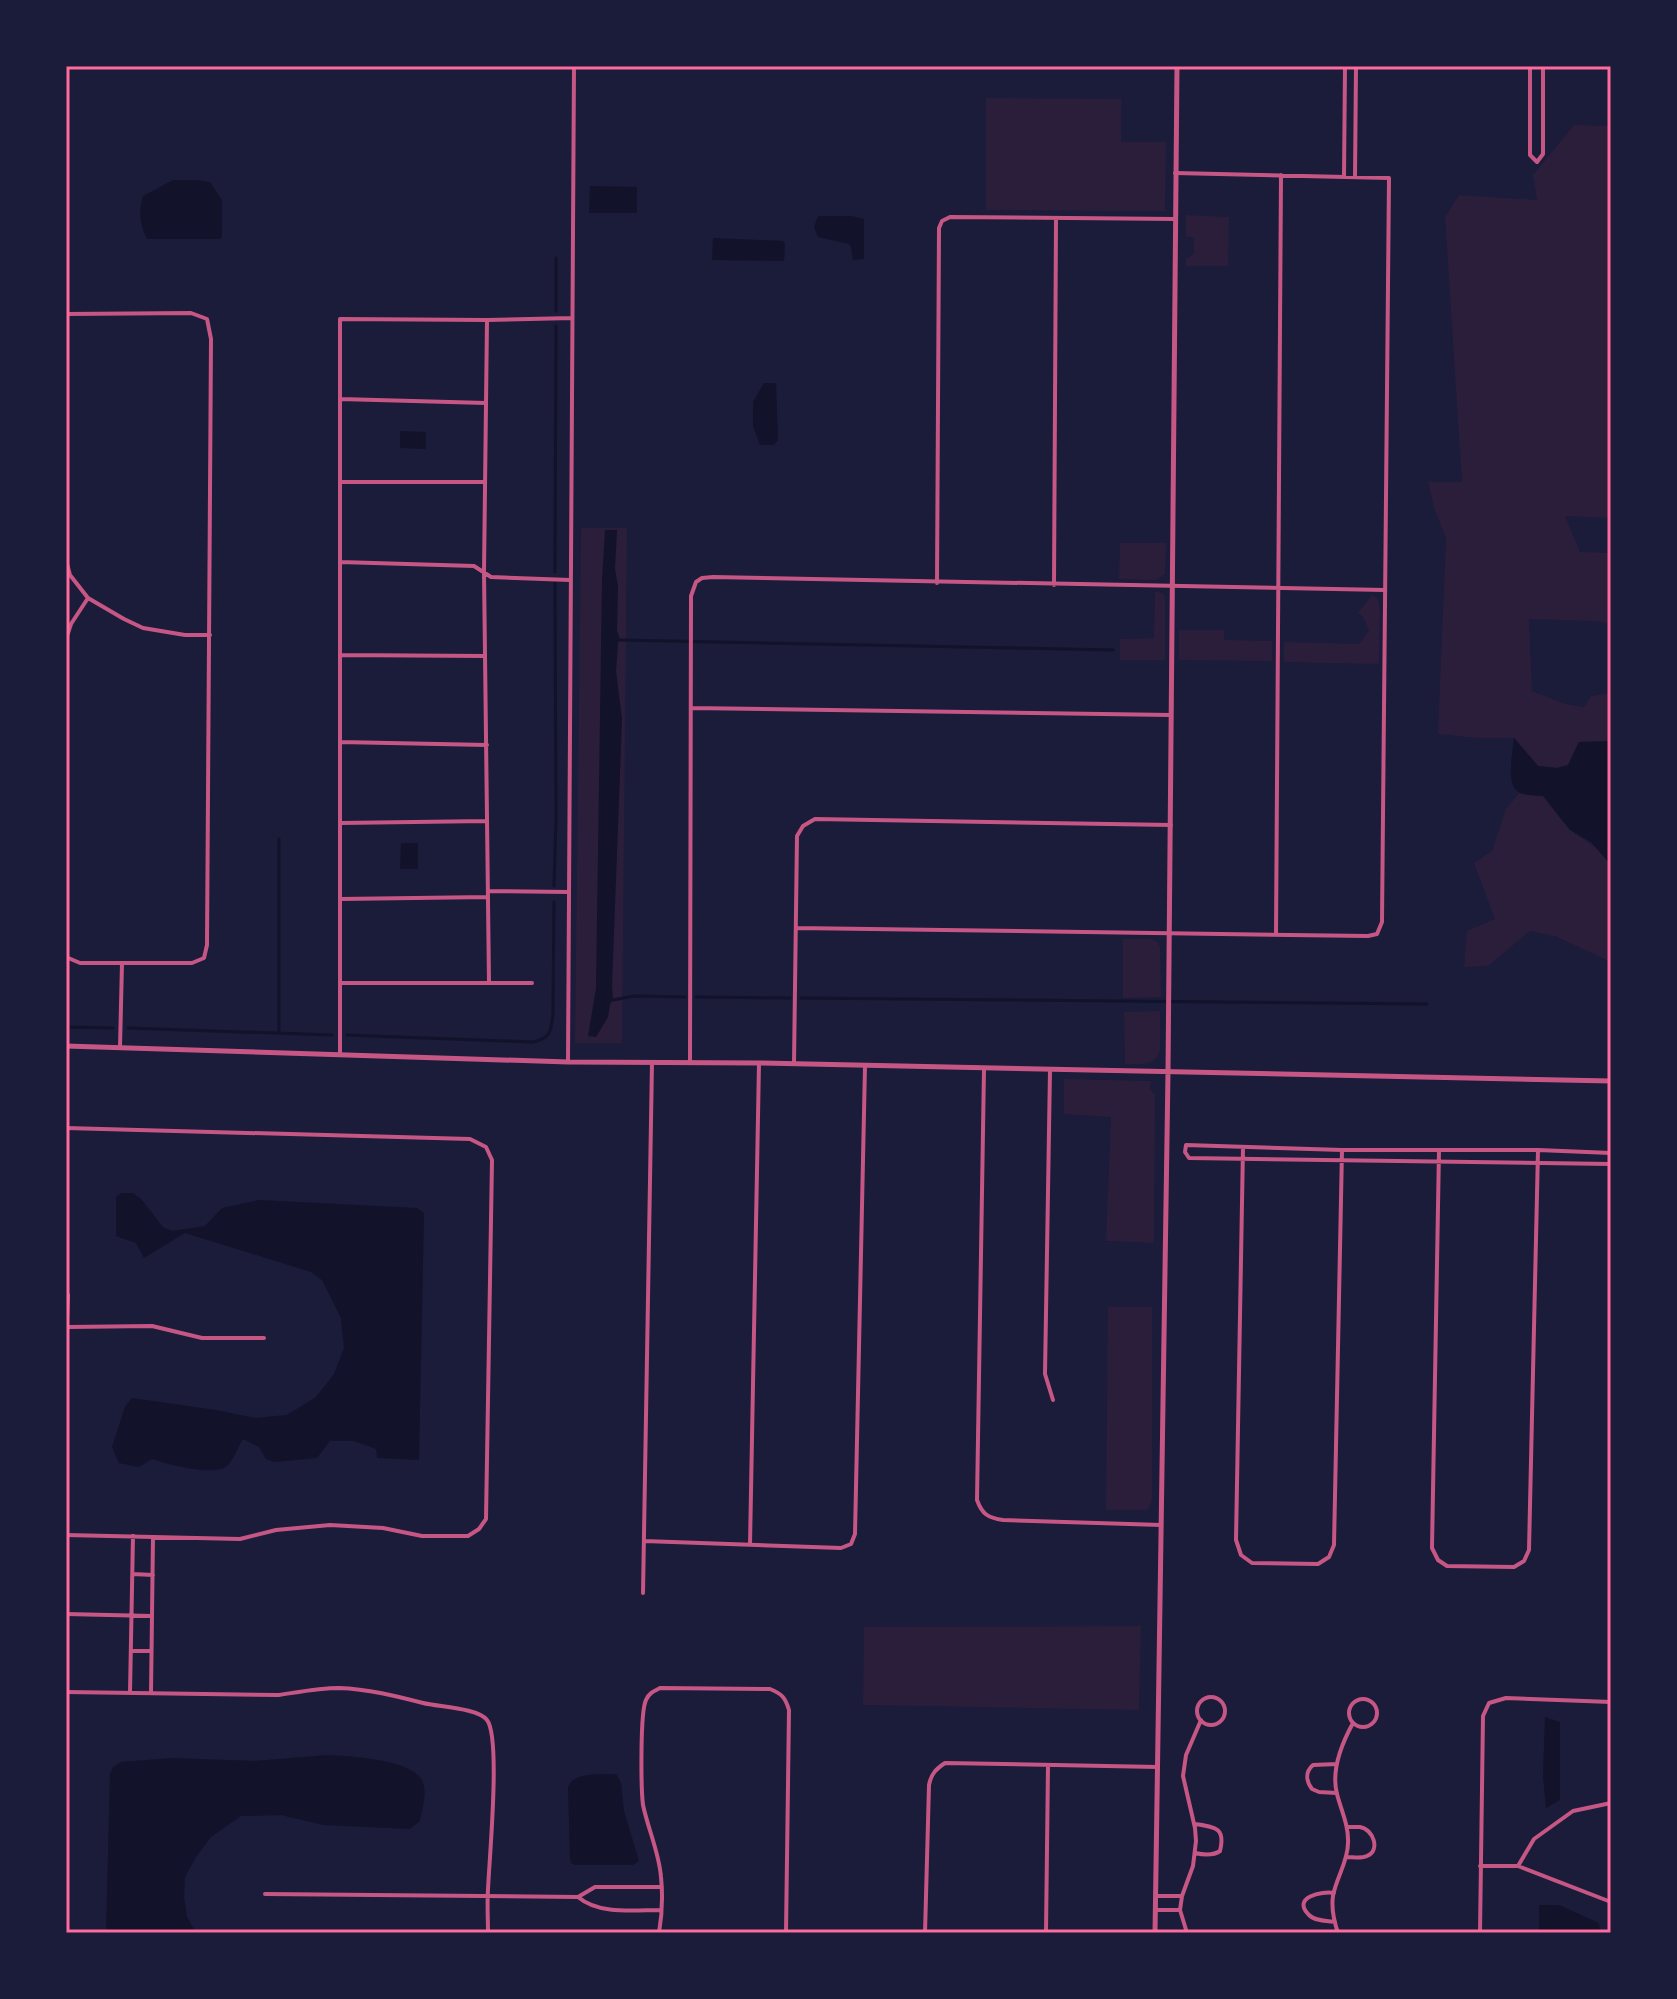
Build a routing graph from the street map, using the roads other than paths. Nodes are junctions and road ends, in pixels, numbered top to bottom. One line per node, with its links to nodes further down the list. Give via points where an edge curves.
1 (574, 66): 14 (street)
2 (1177, 66): 7 (street)
3 (1345, 66): 9 (street)
4 (1356, 66): 10 (street)
5 (1530, 66): 6 (street, via 1530,155 1537,162 1543,154)
6 (1543, 66)
7 (1175, 173): 8 (street); 12 (street)
8 (1281, 175): 9 (street); 27 (street)
9 (1344, 177): 10 (street)
10 (1355, 177): 28 (street, via 1389,178)
11 (1056, 219): 12 (street); 24 (street, via 950,217 939,228); 25 (street)
12 (1175, 219): 26 (street)
13 (66, 314): 30 (street, via 191,313 207,319)
14 (572, 318): 15 (street); 23 (street)
15 (487, 320): 16 (street, via 340,319); 17 (street)
16 (340, 399): 17 (street); 18 (street)
17 (486, 403): 19 (street)
18 (340, 482): 19 (street); 21 (street)
19 (484, 482): 22 (street)
20 (66, 560): 29 (street, via 70,575)
21 (340, 562): 22 (street, via 474,566); 32 (street)
22 (484, 572): 23 (street, via 491,577); 33 (street)
23 (571, 580): 41 (street)
24 (937, 583): 25 (street); 34 (street, via 702,578 691,596)
25 (1054, 585): 26 (street)
26 (1172, 586): 27 (street); 35 (street)
27 (1279, 589): 28 (street); 46 (street)
28 (1385, 590): 46 (street, via 1382,922 1377,934 1368,936)
29 (88, 598): 30 (street, via 143,628); 31 (street)
30 (210, 635): 48 (street, via 204,958 192,963)
31 (66, 639)
32 (340, 655): 33 (street); 36 (street)
33 (486, 656): 37 (street)
34 (691, 708): 35 (street); 57 (street)
35 (1171, 715): 40 (street)
36 (340, 742): 37 (street); 39 (street)
37 (487, 745): 38 (street)
38 (487, 821): 39 (street); 42 (street)
39 (340, 823): 43 (street)
40 (1171, 825): 44 (street, via 815,819 797,836); 45 (street)
41 (568, 892): 42 (street); 55 (street)
42 (488, 894): 43 (street); 50 (street)
43 (340, 899): 49 (street)
44 (796, 928): 45 (street); 59 (street)
45 (1169, 935): 46 (street); 63 (street)
46 (1276, 935)
47 (66, 957): 48 (street, via 80,963)
48 (122, 963): 53 (street)
49 (340, 983): 50 (street); 54 (street)
50 (489, 983): 51 (street)
51 (532, 983)
52 (66, 1046): 53 (street)
53 (120, 1047): 54 (street)
54 (340, 1055): 55 (street)
55 (568, 1062): 56 (street)
56 (652, 1062): 57 (street); 85 (street)
57 (690, 1062): 58 (street)
58 (759, 1063): 59 (street); 86 (street)
59 (794, 1064): 60 (street)
60 (865, 1066): 61 (street); 86 (street, via 855,1534 851,1544 841,1548)
61 (984, 1069): 62 (street); 81 (street, via 977,1500 982,1512 1003,1520)
62 (1050, 1070): 63 (street); 80 (street, via 1045,1374)
63 (1168, 1072): 64 (street); 81 (street)
64 (1611, 1081)
65 (66, 1128): 84 (street, via 470,1139 486,1147 492,1160 486,1519 479,1529 468,1536 422,1536 330,1525 240,1539)
66 (1243, 1147): 67 (street); 71 (street); 71 (street, via 1186,1145 1185,1152 1189,1158)
67 (1342, 1150): 68 (street); 72 (street)
68 (1439, 1150): 69 (street); 73 (street)
69 (1538, 1150): 70 (street); 74 (street)
70 (1611, 1153)
71 (1242, 1159): 72 (street); 72 (street, via 1236,1540 1241,1555 1252,1563 1318,1564 1334,1545)
72 (1342, 1160): 73 (street)
73 (1439, 1161): 74 (street); 74 (street, via 1432,1548 1447,1566 1474,1567 1514,1567 1529,1550)
74 (1537, 1163): 75 (street)
75 (1611, 1164)
76 (66, 1292): 77 (street)
77 (67, 1327): 78 (street, via 152,1326 202,1338); 79 (street)
78 (264, 1338)
79 (66, 1344)
80 (1053, 1400)
81 (1162, 1525): 103 (street)
82 (66, 1535): 83 (street)
83 (133, 1536): 84 (street); 87 (street)
84 (153, 1537): 88 (street)
85 (644, 1541): 86 (street); 89 (street)
86 (750, 1545)
87 (133, 1574): 88 (street); 91 (street)
88 (153, 1575): 92 (street)
89 (643, 1593)
90 (66, 1614): 91 (street)
91 (133, 1616): 92 (street); 93 (street)
92 (152, 1616): 94 (street)
93 (132, 1651): 94 (street); 96 (street)
94 (151, 1651): 97 (street)
95 (66, 1692): 96 (street)
96 (130, 1692): 97 (street)
97 (151, 1693): 115 (street, via 279,1695 352,1689 473,1711 486,1718 494,1774)
98 (1611, 1702): 110 (street, via 1506,1698 1489,1703 1483,1716)
99 (1201, 1720): 99 (street, via 1219,1723 1225,1714 1222,1703 1211,1697 1203,1700 1197,1710); 106 (street, via 1183,1776)
100 (1353, 1723): 100 (street, via 1374,1723 1374,1705 1355,1702 1349,1712); 101 (street)
101 (1337, 1764): 104 (street); 104 (street, via 1313,1765 1307,1777 1316,1792)
102 (1048, 1765): 103 (street); 127 (street, via 945,1763 931,1776); 128 (street)
103 (1158, 1767): 116 (street)
104 (1337, 1793): 107 (street)
105 (1611, 1803): 111 (street, via 1573,1811 1534,1839)
106 (1195, 1824): 108 (street); 108 (street, via 1215,1828 1222,1840 1216,1854)
107 (1347, 1827): 109 (street); 109 (street, via 1363,1827 1375,1843 1369,1855)
108 (1195, 1853): 117 (street)
109 (1346, 1857): 113 (street)
110 (1480, 1866): 111 (street); 132 (street)
111 (1518, 1866): 119 (street)
112 (662, 1887): 118 (street, via 595,1887); 120 (street); 126 (street, via 642,1795 643,1709 650,1693 660,1688 781,1693 789,1710)
113 (1334, 1893): 123 (street); 123 (street, via 1312,1894 1305,1906 1311,1918)
114 (265, 1894): 115 (street)
115 (487, 1896): 118 (street); 124 (street)
116 (1155, 1896): 117 (street); 121 (street)
117 (1182, 1896): 122 (street)
118 (578, 1897): 120 (street, via 602,1909)
119 (1611, 1902)
120 (662, 1910): 125 (street)
121 (1155, 1910): 122 (street); 129 (street)
122 (1180, 1910): 130 (street)
123 (1335, 1922): 131 (street)
124 (488, 1933)
125 (659, 1933)
126 (786, 1933)
127 (925, 1933)
128 (1046, 1933)
129 (1155, 1933)
130 (1187, 1933)
131 (1338, 1933)
132 (1480, 1933)

